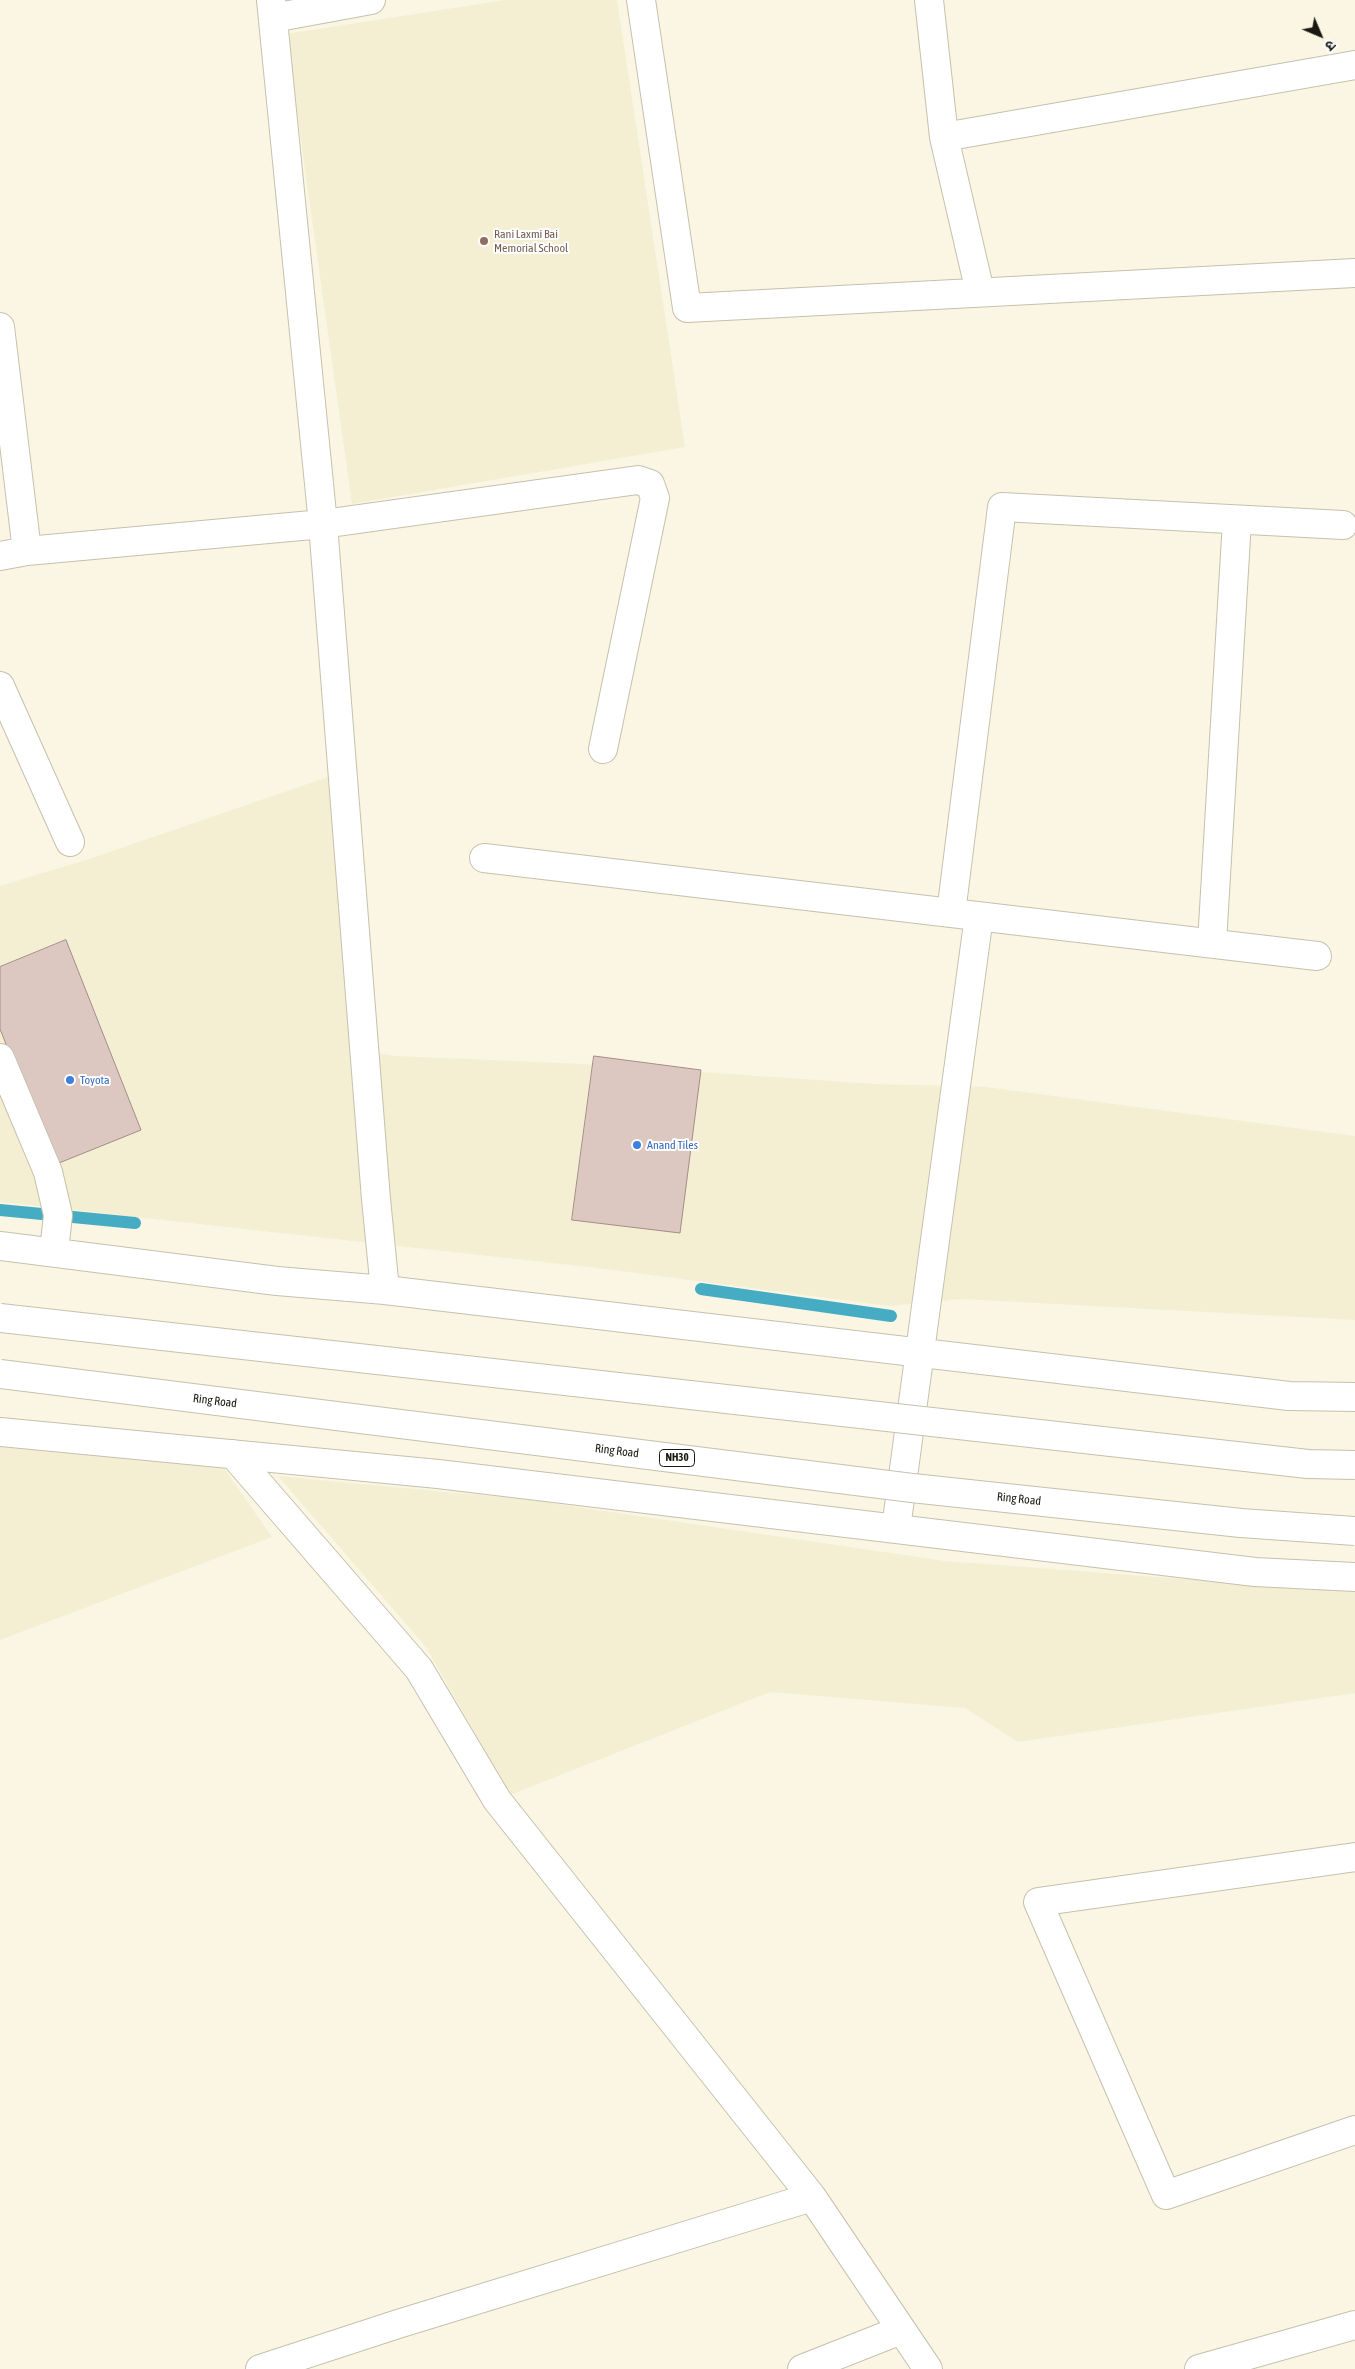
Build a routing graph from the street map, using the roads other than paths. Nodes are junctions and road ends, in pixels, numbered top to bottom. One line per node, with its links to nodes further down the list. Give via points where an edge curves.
1 (371, 0): 4 (main road)
2 (641, 0): 8 (main road, via 687,308)
3 (929, 0): 6 (main road)
4 (272, 9): 11 (main road)
5 (1355, 65): 6 (main road)
6 (944, 137): 8 (main road)
7 (1355, 273): 8 (main road)
8 (980, 292)
9 (0, 327): 13 (main road)
10 (1236, 520): 12 (main road); 19 (main road, via 1002,507); 21 (main road)
11 (323, 524): 13 (main road); 16 (main road, via 638,480 650,484 655,498); 26 (main road)
12 (1342, 525)
13 (27, 551): 14 (main road)
14 (0, 556)
15 (0, 686): 17 (main road)
16 (603, 749)
17 (70, 842)
18 (484, 858): 19 (main road)
19 (951, 913): 20 (main road)
20 (979, 916): 21 (main road); 28 (main road)
21 (1212, 944): 22 (main road)
22 (1317, 956)
23 (0, 1058): 25 (main road, via 48,1172 56,1203)
24 (0, 1246): 25 (main road)
25 (54, 1251): 26 (main road, via 277,1280)
26 (385, 1290): 28 (main road)
27 (0, 1318): 33 (main road, bridge, via 1308,1464)
28 (919, 1354): 30 (main road, via 1289,1396); 34 (main road)
29 (0, 1374): 35 (main road, Ring Road / NH30, bridge, via 912,1488 1241,1523)
30 (1355, 1397)
31 (0, 1432): 32 (main road)
32 (233, 1454): 34 (main road, via 438,1474); 39 (main road, via 419,1668 497,1800)
33 (1355, 1465)
34 (896, 1528): 36 (main road, via 1255,1572)
35 (1355, 1531)
36 (1355, 1577)
37 (1355, 1857): 38 (main road, via 1038,1902 1166,2195)
38 (1355, 2130)
39 (812, 2197): 41 (main road); 42 (main road)
40 (1355, 2325): 45 (main road)
41 (902, 2330): 43 (main road); 44 (main road)
42 (260, 2369)
43 (802, 2369)
44 (928, 2369)
45 (1200, 2369)

